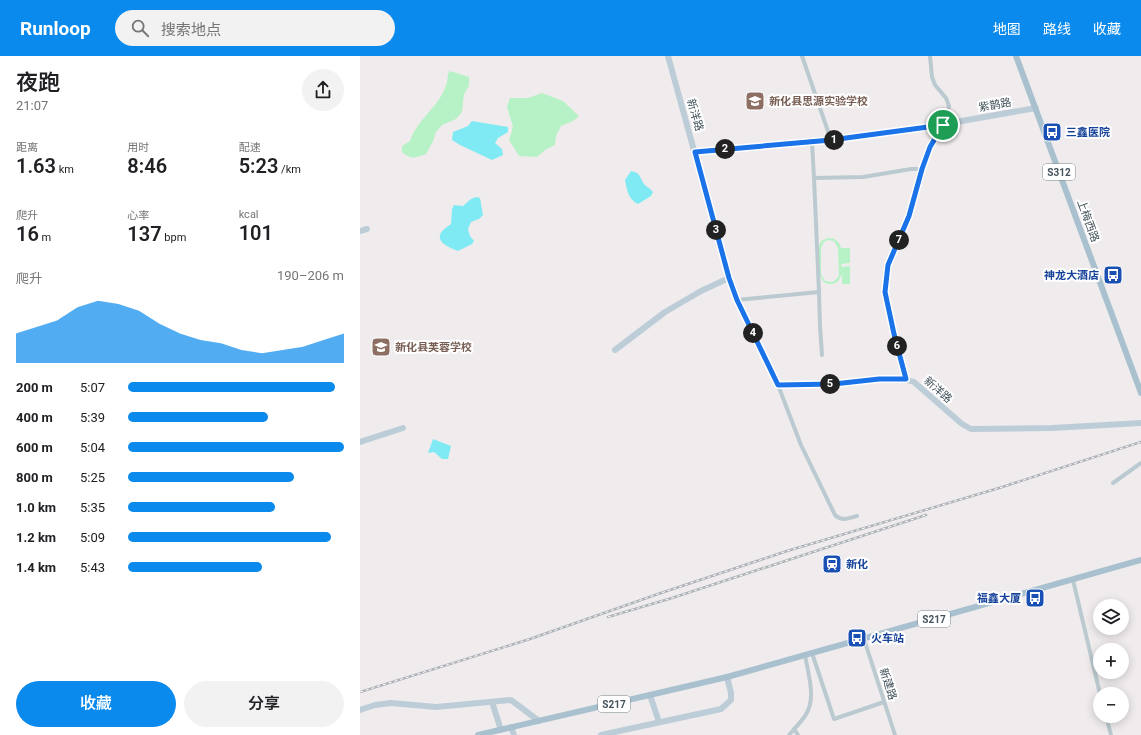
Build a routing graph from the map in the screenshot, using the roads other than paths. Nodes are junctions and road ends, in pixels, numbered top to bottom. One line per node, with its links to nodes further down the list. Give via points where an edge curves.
1 (668, 56): 9 (street, 新洋路)
2 (802, 56): 7 (street)
3 (930, 56): 6 (street, via 935,85 949,106)
4 (1016, 56): 5 (main road, 上梅西路 / S312)
5 (1036, 108): 6 (street, 紫鹊路); 21 (main road, 上梅西路 / S312)
6 (943, 125): 7 (street, 紫鹊路); 10 (street, via 930,147)
7 (831, 140): 8 (street, 紫鹊路)
8 (812, 142): 9 (street, 紫鹊路); 11 (street)
9 (695, 152): 14 (street, 新洋路)
10 (922, 169): 11 (street, via 863,177); 19 (street, via 909,216 888,265 885,292)
11 (814, 178): 15 (street)
12 (367, 228): 13 (street)
13 (360, 231)
14 (729, 278): 16 (street, 新洋路); 17 (street, via 665,312)
15 (820, 292): 16 (street); 18 (street)
16 (737, 300): 20 (street, 新洋路)
17 (615, 350)
18 (822, 356)
19 (906, 379): 20 (street, 新洋路); 22 (street, 新洋路, via 914,382 971,429)
20 (778, 385): 27 (street, via 801,445 835,515 843,519)
21 (1141, 393)
22 (1141, 423)
23 (403, 428): 24 (street)
24 (360, 442)
25 (1141, 463): 26 (street)
26 (1113, 482)
27 (857, 516)
28 (1141, 560): 29 (main road, S217)
29 (1073, 580): 30 (main road, S217); 34 (street)
30 (864, 639): 31 (main road, S217); 37 (street, 新建路)
31 (812, 653): 32 (main road, S217); 37 (street, via 834,719)
32 (804, 655): 33 (main road, S217); 44 (street, via 811,704 806,716)
33 (727, 678): 35 (main road, S217); 40 (street, via 731,700 721,709)
34 (1098, 687)
35 (650, 695): 39 (main road, S217); 40 (street)
36 (492, 702): 38 (street, via 436,707 392,703); 39 (street, via 511,700); 43 (street)
37 (884, 702): 50 (street, 新建路)
38 (360, 710)
39 (539, 721): 42 (main road, S217)
40 (659, 722): 47 (street)
41 (1108, 723): 51 (street)
42 (512, 727): 43 (main road, S217); 46 (street)
43 (501, 730): 45 (main road, S217)
44 (794, 730): 48 (street); 49 (street)
45 (478, 735)
46 (514, 735)
47 (601, 735)
48 (789, 735)
49 (798, 735)
50 (895, 735)
51 (1111, 735)

